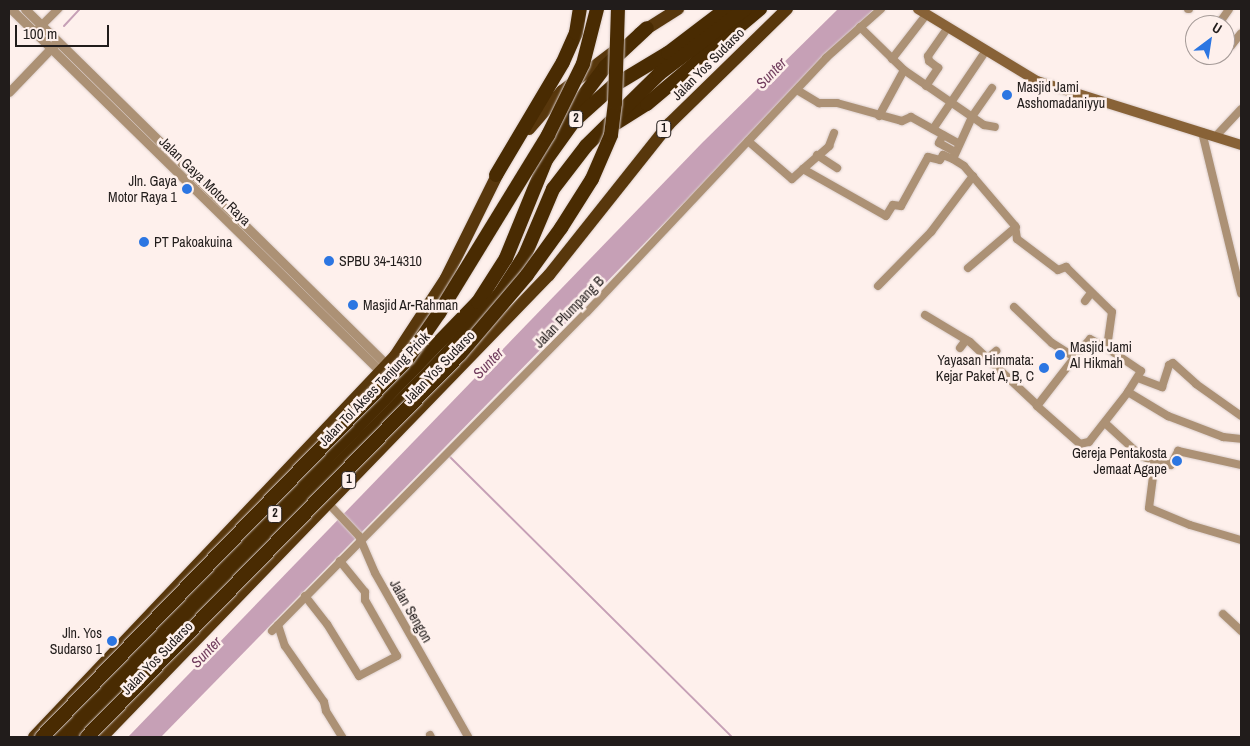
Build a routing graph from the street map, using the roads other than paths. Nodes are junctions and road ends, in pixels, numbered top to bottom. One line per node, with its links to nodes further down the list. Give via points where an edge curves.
1 (11, 9): 17 (street, Jalan Gaya Motor Raya)
2 (25, 9): 17 (street, Jalan Gaya Motor Raya)
3 (58, 9): 17 (street)
4 (580, 9): 45 (highway, via 576,33 563,62)
5 (597, 9): 81 (highway, bridge, via 583,64 552,127 439,313 408,358)
6 (618, 9): 84 (highway, bridge, via 611,135 592,179 555,236 459,355)
7 (678, 9): 16 (highway)
8 (726, 9): 42 (highway, Jalan Tol Akses Tanjung Priok / 2, via 668,53 607,91 574,121)
9 (745, 9): 32 (highway, Jalan Tol Akses Tanjung Priok / 2, via 659,74)
10 (760, 9): 32 (highway, via 647,104)
11 (787, 9): 71 (highway, Jalan Yos Sudarso / 1, via 669,124 549,275)
12 (881, 9): 14 (street, Jalan Plumpang B)
13 (925, 12): 15 (main road); 20 (street)
14 (860, 26): 20 (street); 24 (street, Jalan Plumpang B)
15 (948, 27): 19 (main road); 22 (street, via 928,56 929,62 938,68)
16 (647, 28): 42 (highway, via 612,60 575,104 553,137); 45 (highway, via 562,91 528,129)
17 (39, 29): 18 (street, Jalan Gaya Motor Raya)
18 (55, 45): 25 (street); 61 (street, Jalan Gaya Motor Raya)
19 (985, 52): 26 (street); 33 (main road, via 1037,81)
20 (892, 58): 21 (street)
21 (904, 70): 22 (street); 28 (street)
22 (926, 86): 26 (street)
23 (992, 88): 29 (street)
24 (797, 90): 28 (street, via 819,103 837,103); 37 (street, Jalan Plumpang B)
25 (9, 92)
26 (949, 101): 29 (street); 31 (street)
27 (1241, 109): 36 (street)
28 (879, 116): 31 (street, via 902,121 911,116)
29 (972, 117): 30 (street); 38 (street)
30 (995, 127)
31 (933, 129): 35 (street)
32 (600, 132): 63 (highway, Jalan Tol Akses Tanjung Priok / 2, via 553,189 525,255 500,294)
33 (1202, 132): 36 (main road); 51 (street)
34 (834, 133): 40 (street, via 829,146)
35 (943, 135): 38 (street); 41 (street, via 939,143)
36 (1216, 136): 39 (main road)
37 (748, 141): 44 (street, via 792,178); 72 (street, Jalan Plumpang B, via 587,312)
38 (958, 143): 41 (street)
39 (1241, 145)
40 (817, 155): 43 (street); 44 (street)
41 (954, 156): 44 (street, via 943,155 936,160 928,157 901,206 893,205 886,216); 46 (street)
42 (546, 160): 63 (highway, Jalan Tol Akses Tanjung Priok / 2, via 506,258 492,283)
43 (837, 168)
44 (803, 169)
45 (496, 175): 61 (highway, via 443,284 417,327)
46 (974, 176): 47 (street); 49 (street, via 932,232)
47 (1016, 227): 48 (street); 50 (street, via 1017,239 1058,270 1066,267)
48 (968, 268)
49 (878, 286)
50 (1091, 292): 52 (street); 57 (street, via 1112,312)
51 (1241, 293)
52 (1085, 301)
53 (1014, 307): 59 (street, via 1052,342)
54 (927, 314): 55 (street)
55 (966, 340): 56 (street); 60 (street)
56 (960, 348)
57 (1107, 348): 59 (street, via 1090,339); 62 (street, via 1140,369)
58 (996, 351): 60 (street)
59 (1075, 357): 65 (street)
60 (988, 358): 65 (street)
61 (384, 369): 80 (highway)
62 (1138, 378): 64 (street); 66 (street, via 1162,387 1169,365 1173,363)
63 (405, 389): 82 (highway, Jalan Tol Akses Tanjung Priok / 2); 83 (highway, Jalan Tol Akses Tanjung Priok / 2)
64 (1130, 389): 67 (street); 68 (street, via 1168,416 1223,437)
65 (1037, 405): 67 (street, via 1080,444 1086,444)
66 (1241, 416)
67 (1105, 423): 69 (street, via 1141,456)
68 (1241, 439)
69 (1155, 461): 70 (street, via 1171,465 1178,451); 73 (street, via 1149,508 1190,525)
70 (1241, 465)
71 (327, 502): 72 (street, Jalan Sengon); 85 (highway, Jalan Yos Sudarso / 1)
72 (361, 539): 74 (street, Jalan Plumpang B); 87 (street, Jalan Sengon, via 375,573)
73 (1241, 540)
74 (340, 561): 75 (street, Jalan Plumpang B); 75 (street, via 365,592 365,600 397,656 358,676 327,624)
75 (304, 596): 77 (street, Jalan Plumpang B)
76 (1223, 614): 79 (street)
77 (278, 624): 78 (street, Jalan Plumpang B); 86 (street, via 285,646 324,702)
78 (272, 631)
79 (1241, 631)
80 (34, 737)
81 (42, 737)
82 (57, 737)
83 (73, 737)
84 (87, 737)
85 (102, 737)
86 (342, 737)
87 (468, 737)

